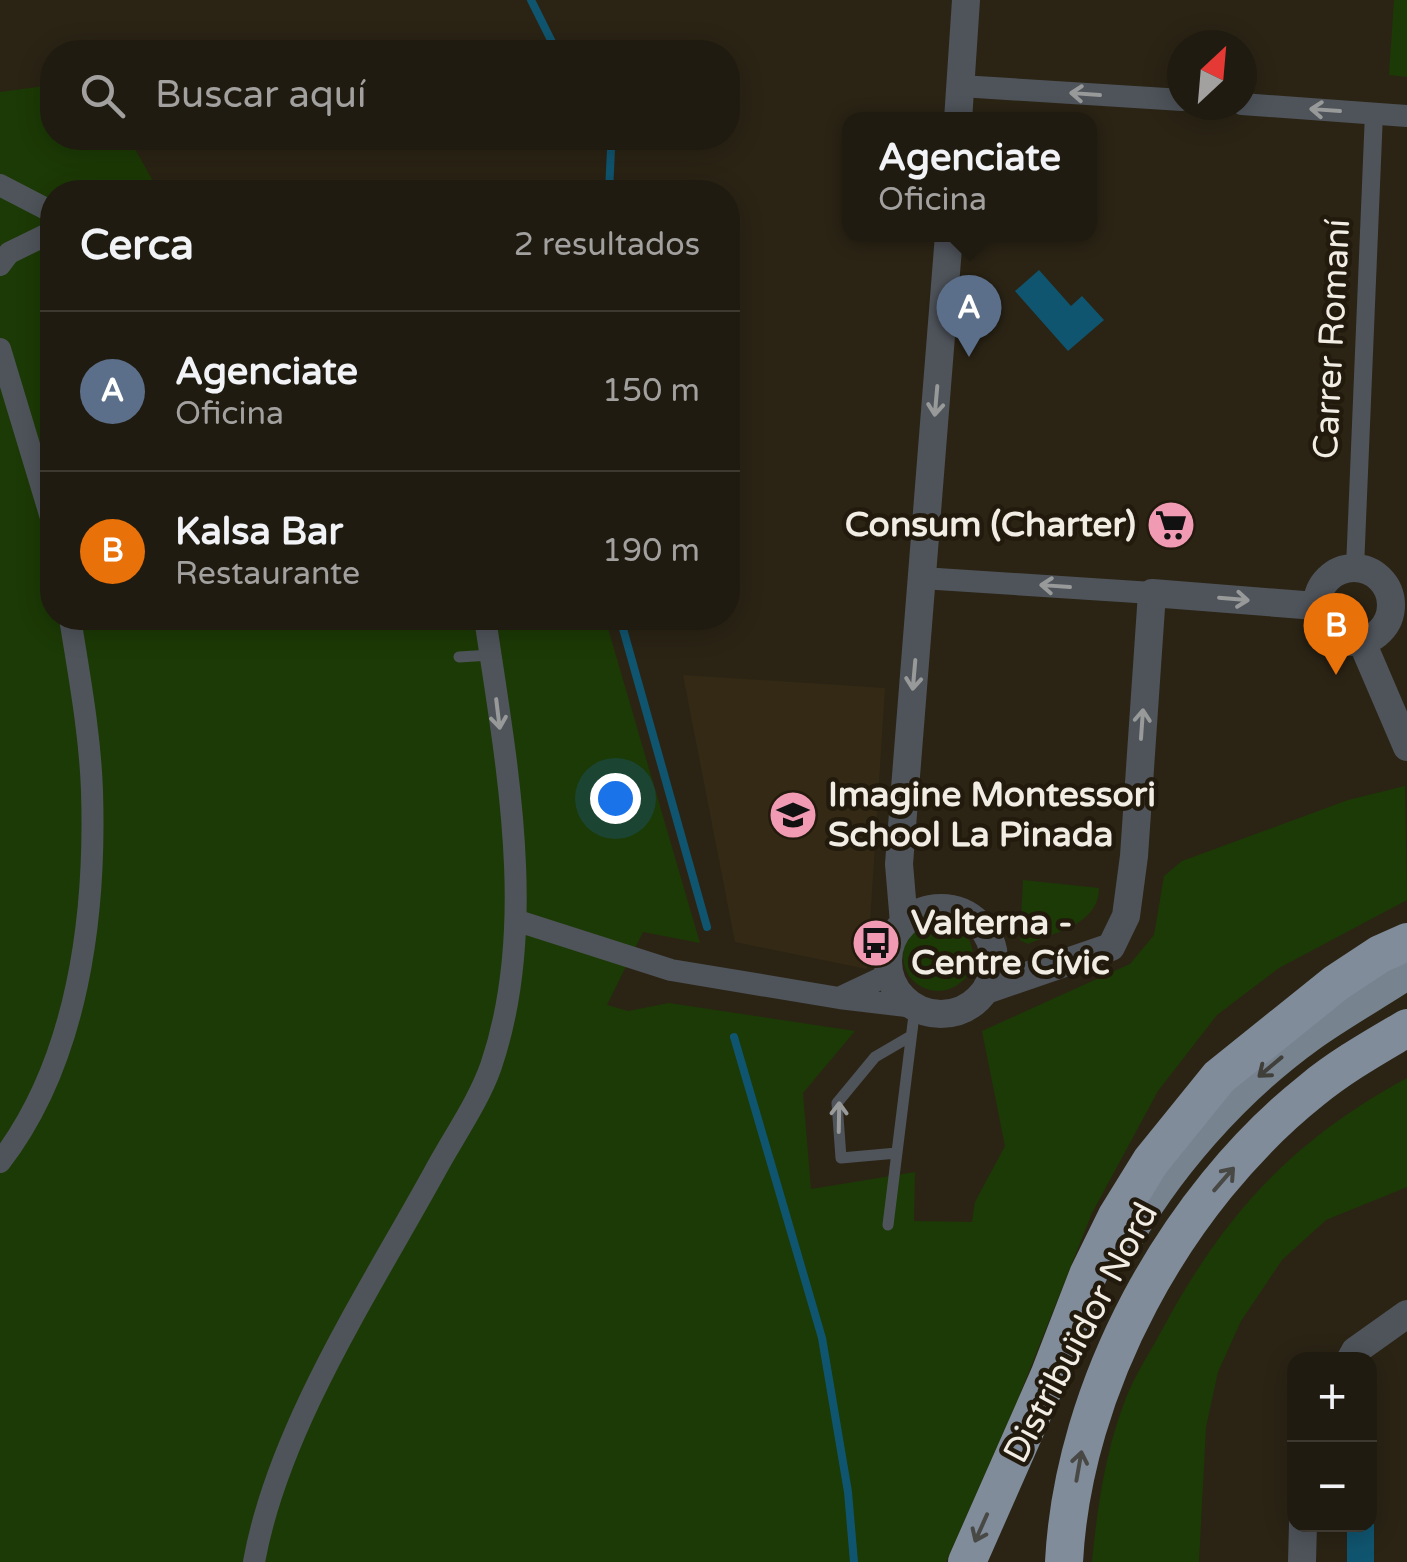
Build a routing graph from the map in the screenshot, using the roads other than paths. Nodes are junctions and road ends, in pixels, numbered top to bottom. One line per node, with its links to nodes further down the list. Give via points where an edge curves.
1 (966, 0): 2 (street)
2 (961, 86): 3 (street, one-way to 2); 5 (street)
3 (1167, 99)
4 (1257, 105): 6 (street, one-way to 4)
5 (959, 112)
6 (1374, 113): 7 (street); 15 (street, Carrer Romaní)
7 (1407, 116)
8 (0, 185): 9 (street)
9 (40, 206)
10 (40, 238): 12 (street, via 9,252)
11 (948, 242): 16 (street, one-way to 16)
12 (0, 265)
13 (0, 349): 14 (street)
14 (40, 481)
15 (1354, 568): 18 (street, via 1335,573 1321,587); 19 (street, via 1383,582)
16 (922, 578): 17 (street, one-way to 16); 27 (street, one-way to 27, via 899,864)
17 (1152, 593): 18 (street, one-way to 18); 31 (street, one-way to 17, via 1110,948 1126,916)
18 (1316, 606): 22 (street, via 1323,627 1340,640)
19 (1399, 613): 22 (street)
20 (72, 630): 37 (street, via 92,792 87,932 61,1042 22,1133)
21 (487, 630): 23 (street)
22 (1362, 642): 25 (street)
23 (490, 655): 24 (lane); 26 (street, one-way to 26)
24 (458, 656)
25 (1407, 746)
26 (518, 920): 32 (street, via 672,970); 43 (street, via 509,1001 490,1070 309,1401 274,1485)
27 (904, 923): 30 (street, via 890,947); 31 (street, via 934,908 981,926 994,958)
28 (1407, 942): 41 (highway, via 1336,983 1218,1076 1117,1216)
29 (1407, 972): 41 (main road, Distribuïdor Nord, one-way to 41, via 1308,1035 1180,1158 1132,1226)
30 (890, 974): 32 (street); 33 (street)
31 (986, 990): 33 (street, via 961,1010)
32 (839, 998): 33 (street)
33 (914, 1007): 35 (lane)
34 (1407, 1028): 45 (highway, Distribuïdor Nord, one-way to 34, via 1083,1445 1119,1341 1157,1272 1252,1146 1309,1092)
35 (911, 1036): 36 (lane); 36 (lane, one-way to 35, via 840,1158 837,1103 875,1057)
36 (897, 1153): 38 (lane)
37 (0, 1162)
38 (888, 1225)
39 (1407, 1314): 40 (street)
40 (1354, 1352)
41 (1050, 1376): 44 (highway, Distribuïdor Nord, one-way to 44)
42 (1304, 1532): 46 (street)
43 (254, 1562)
44 (966, 1562)
45 (1064, 1562)
46 (1302, 1562)

